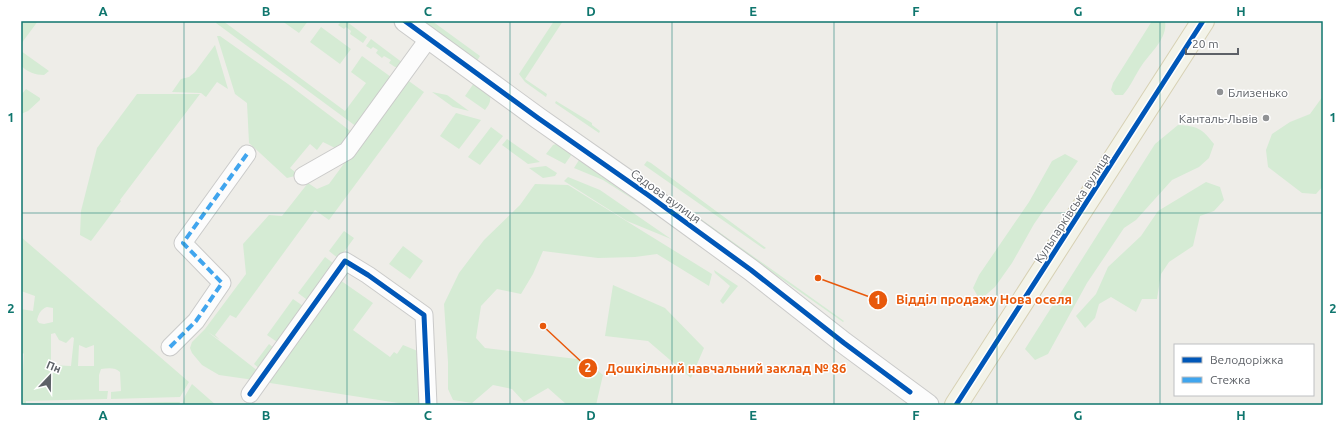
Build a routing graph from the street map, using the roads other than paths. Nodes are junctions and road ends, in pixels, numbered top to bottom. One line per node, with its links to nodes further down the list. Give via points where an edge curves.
1 (405, 21): 3 (street, Садова вулиця)
2 (1203, 21): 10 (main road, Кульпарківська вулиця)
3 (429, 38): 5 (street, via 347,151); 9 (street, Садова вулиця, via 648,194)
4 (247, 154): 6 (street, via 183,243 222,283 196,321)
5 (303, 176)
6 (170, 347)
7 (250, 394): 8 (street, via 345,261 424,315)
8 (428, 405)
9 (928, 405)
10 (956, 405)

